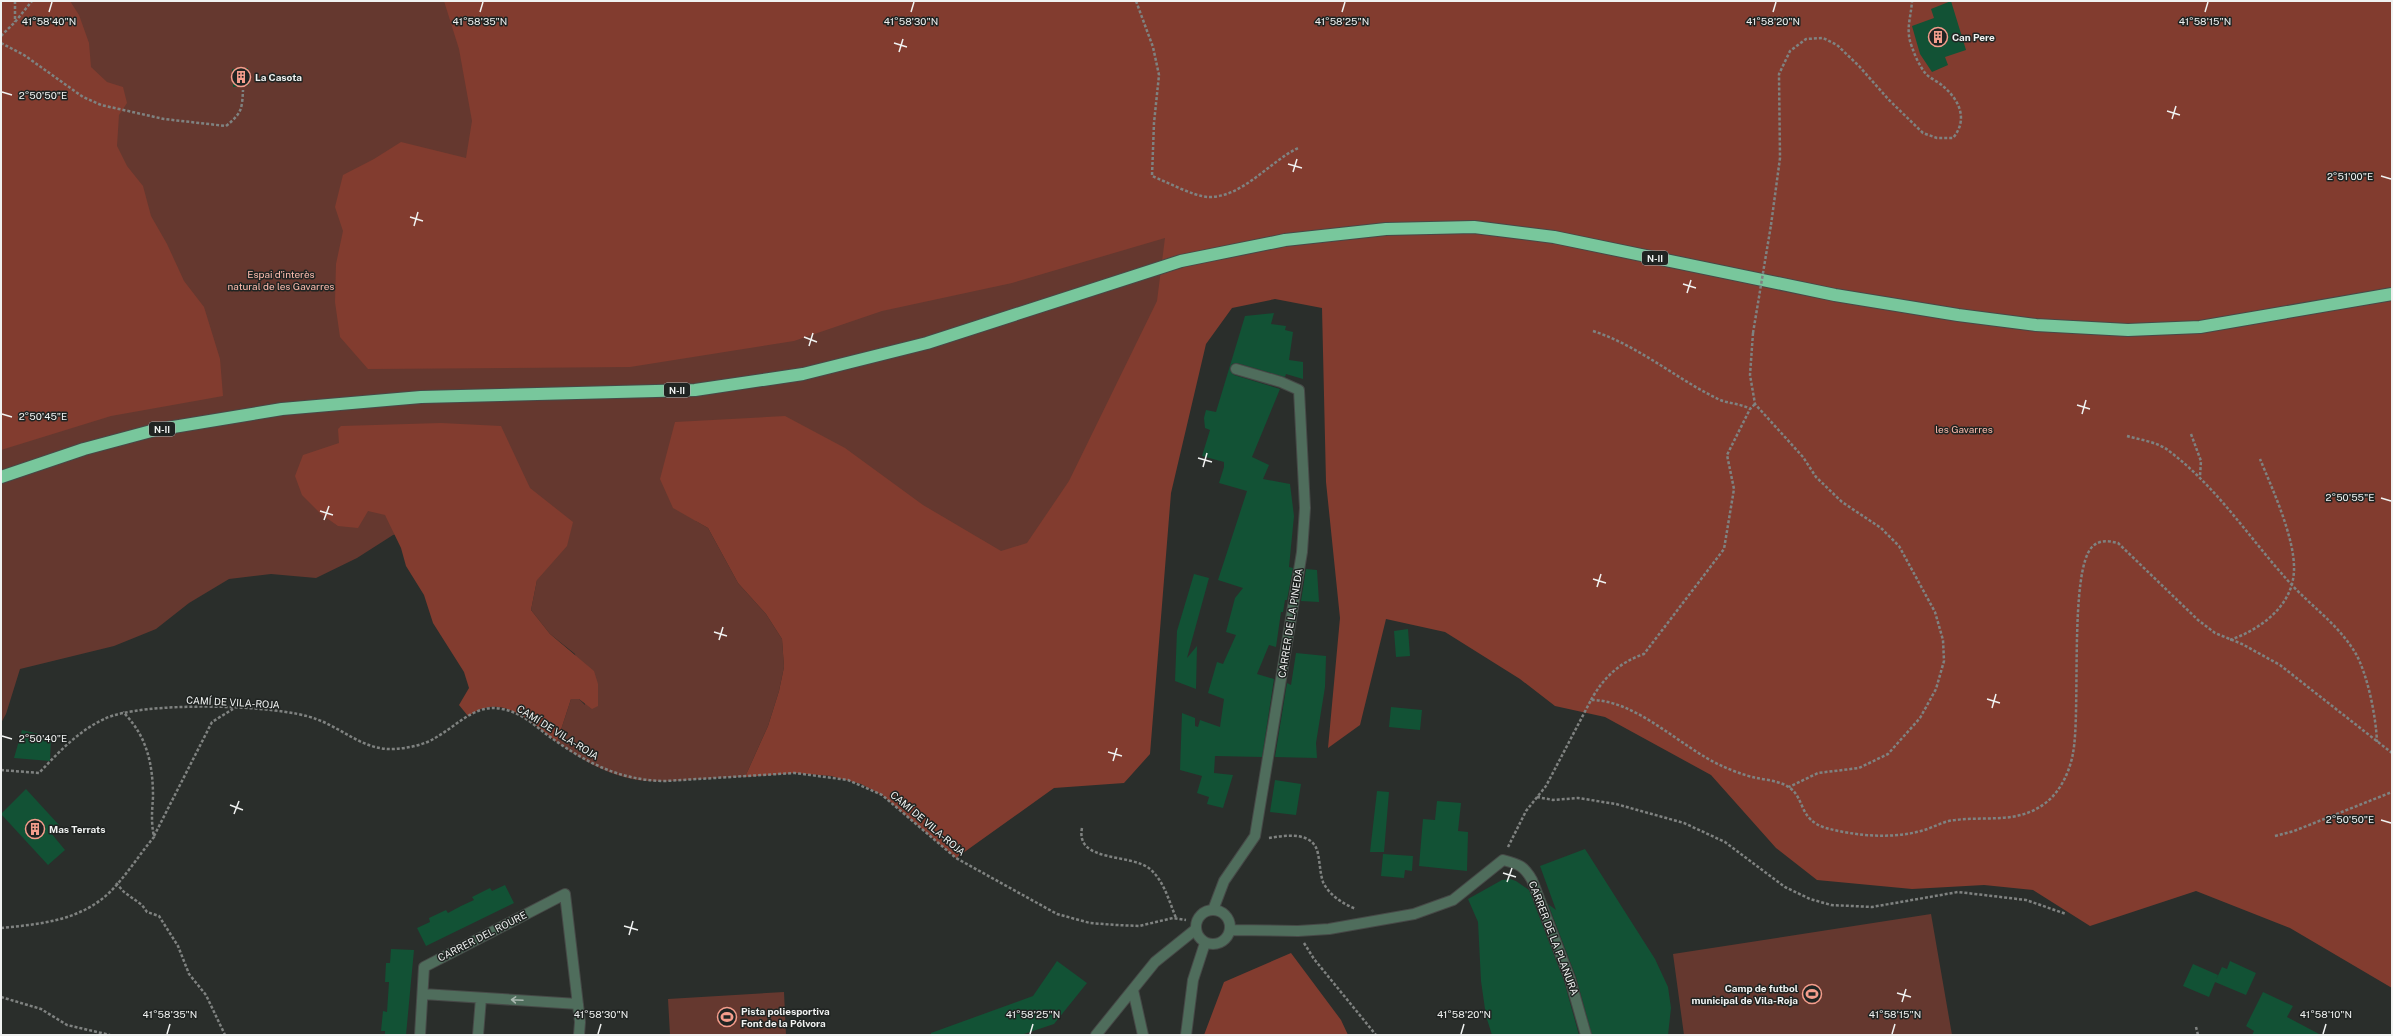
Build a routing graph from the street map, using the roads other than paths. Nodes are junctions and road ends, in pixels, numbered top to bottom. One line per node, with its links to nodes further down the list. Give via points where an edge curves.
1 (2392, 294): 3 (highway, N-II, via 2200,327 2128,330 2036,325 1835,295 1554,237 1474,228 1386,229 1285,240 1181,261 927,343 803,374 695,390 421,398 282,409 155,430 84,449)
2 (1236, 369): 4 (street, CARRER DE LA PINEDA, via 1299,390 1305,508 1302,552 1254,838 1224,881)
3 (1, 477)
4 (1213, 910): 5 (street, via 1202,913); 6 (street, via 1224,914 1230,924)
5 (1196, 926): 7 (street, via 1197,935); 8 (street, via 1155,962)
6 (1230, 930): 7 (street, via 1225,940 1220,943); 18 (street, CARRER DE LA PLANURA, via 1296,931 1362,924 1434,908 1453,900 1503,860 1525,868 1532,880 1570,979)
7 (1205, 943): 17 (street, via 1192,980)
8 (1132, 990): 15 (street); 16 (street)
9 (423, 994): 10 (street); 11 (street, CARRER DEL ROURE, via 424,967 565,894); 12 (street, CARRER DEL ROURE)
10 (481, 998): 11 (street, one-way to 10); 13 (street)
11 (578, 1004): 14 (street)
12 (420, 1035)
13 (478, 1035)
14 (579, 1035)
15 (1096, 1035)
16 (1142, 1035)
17 (1186, 1035)
18 (1586, 1035)

